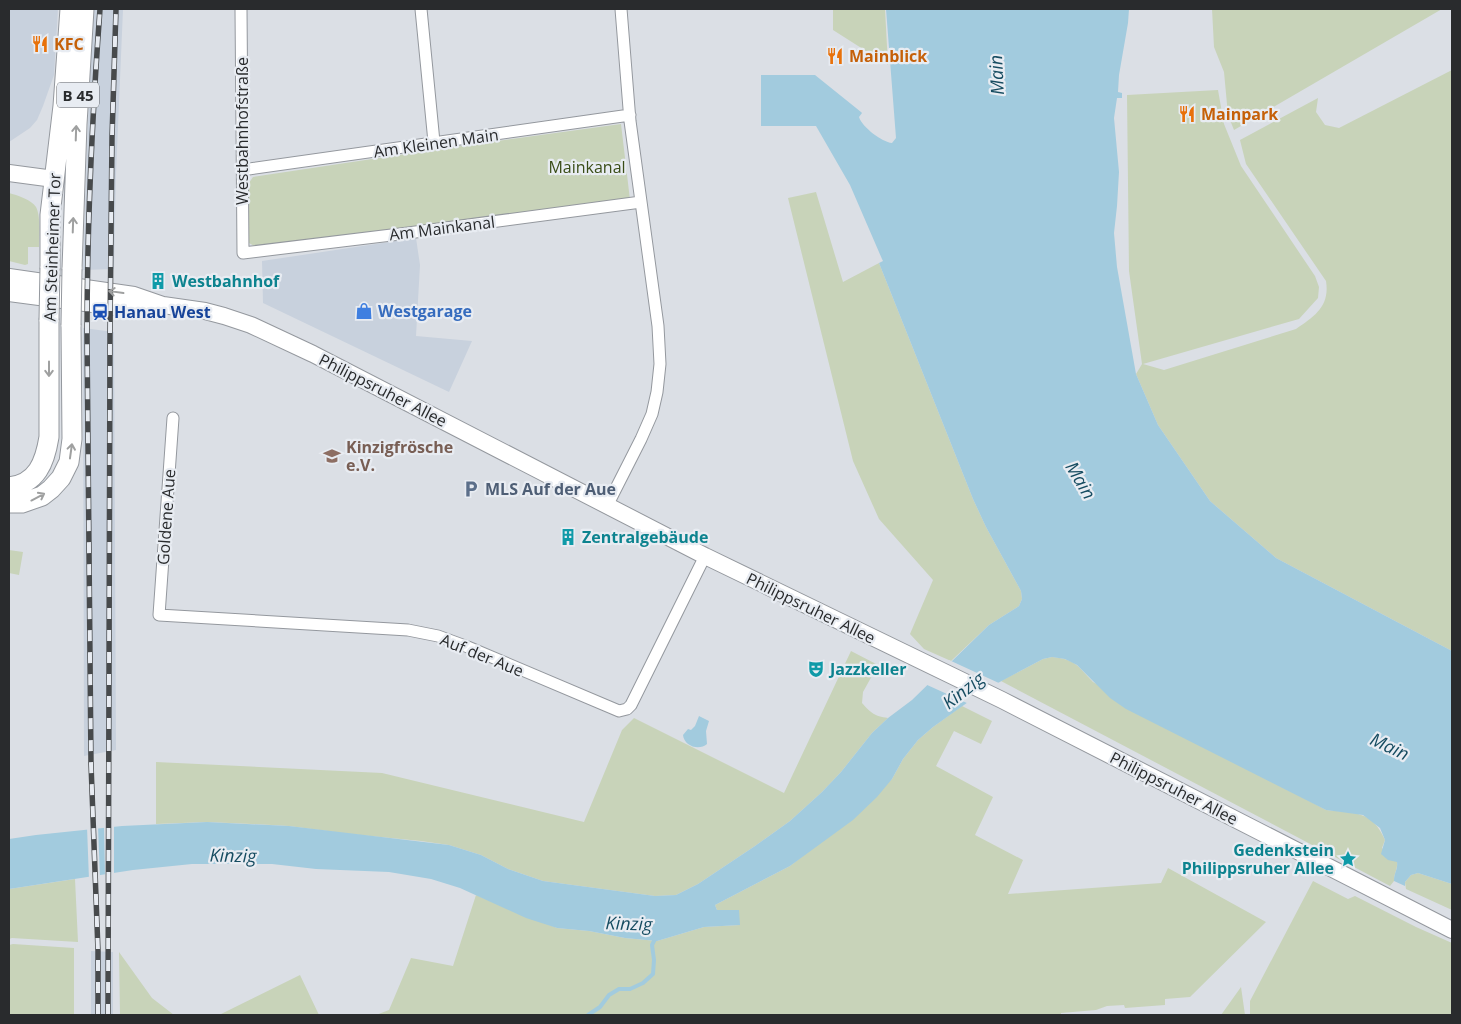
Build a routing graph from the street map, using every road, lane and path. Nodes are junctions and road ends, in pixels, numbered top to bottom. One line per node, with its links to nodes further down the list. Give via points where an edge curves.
1 (70, 9): 10 (main road, Am Steinheimer Tor / B 45)
2 (84, 9): 11 (main road, Am Steinheimer Tor / B 45, one-way to 2)
3 (241, 9): 8 (street, Westbahnhofstraße)
4 (421, 9): 7 (street)
5 (621, 9): 6 (street)
6 (630, 115): 7 (street, Am Kleinen Main); 12 (street)
7 (434, 142): 8 (street, Am Kleinen Main)
8 (242, 170): 13 (street, Westbahnhofstraße)
9 (9, 173): 10 (main road)
10 (54, 179): 11 (main road); 18 (main road, Am Steinheimer Tor / B 45, one-way to 18, bridge, via 50,215 49,437 37,472 18,486)
11 (75, 181): 19 (main road, Am Steinheimer Tor / B 45, one-way to 11, bridge, via 22,503 42,496 61,478 69,462 72,444)
12 (641, 202): 13 (street, Am Mainkanal); 20 (street, via 660,346 657,392 648,425)
13 (243, 253)
14 (9, 278): 16 (main road, one-way to 14, via 134,295)
15 (9, 293): 16 (main road, via 138,310)
16 (163, 305): 20 (main road, Philippsruher Allee, via 214,314 260,329)
17 (173, 418): 22 (street, Goldene Aue)
18 (9, 487)
19 (9, 503)
20 (607, 506): 21 (main road, Philippsruher Allee)
21 (705, 556): 22 (street, Auf der Aue, via 631,705 619,711 468,647 424,633); 23 (main road, Philippsruher Allee, via 1002,700)
22 (159, 616)
23 (1452, 930)

